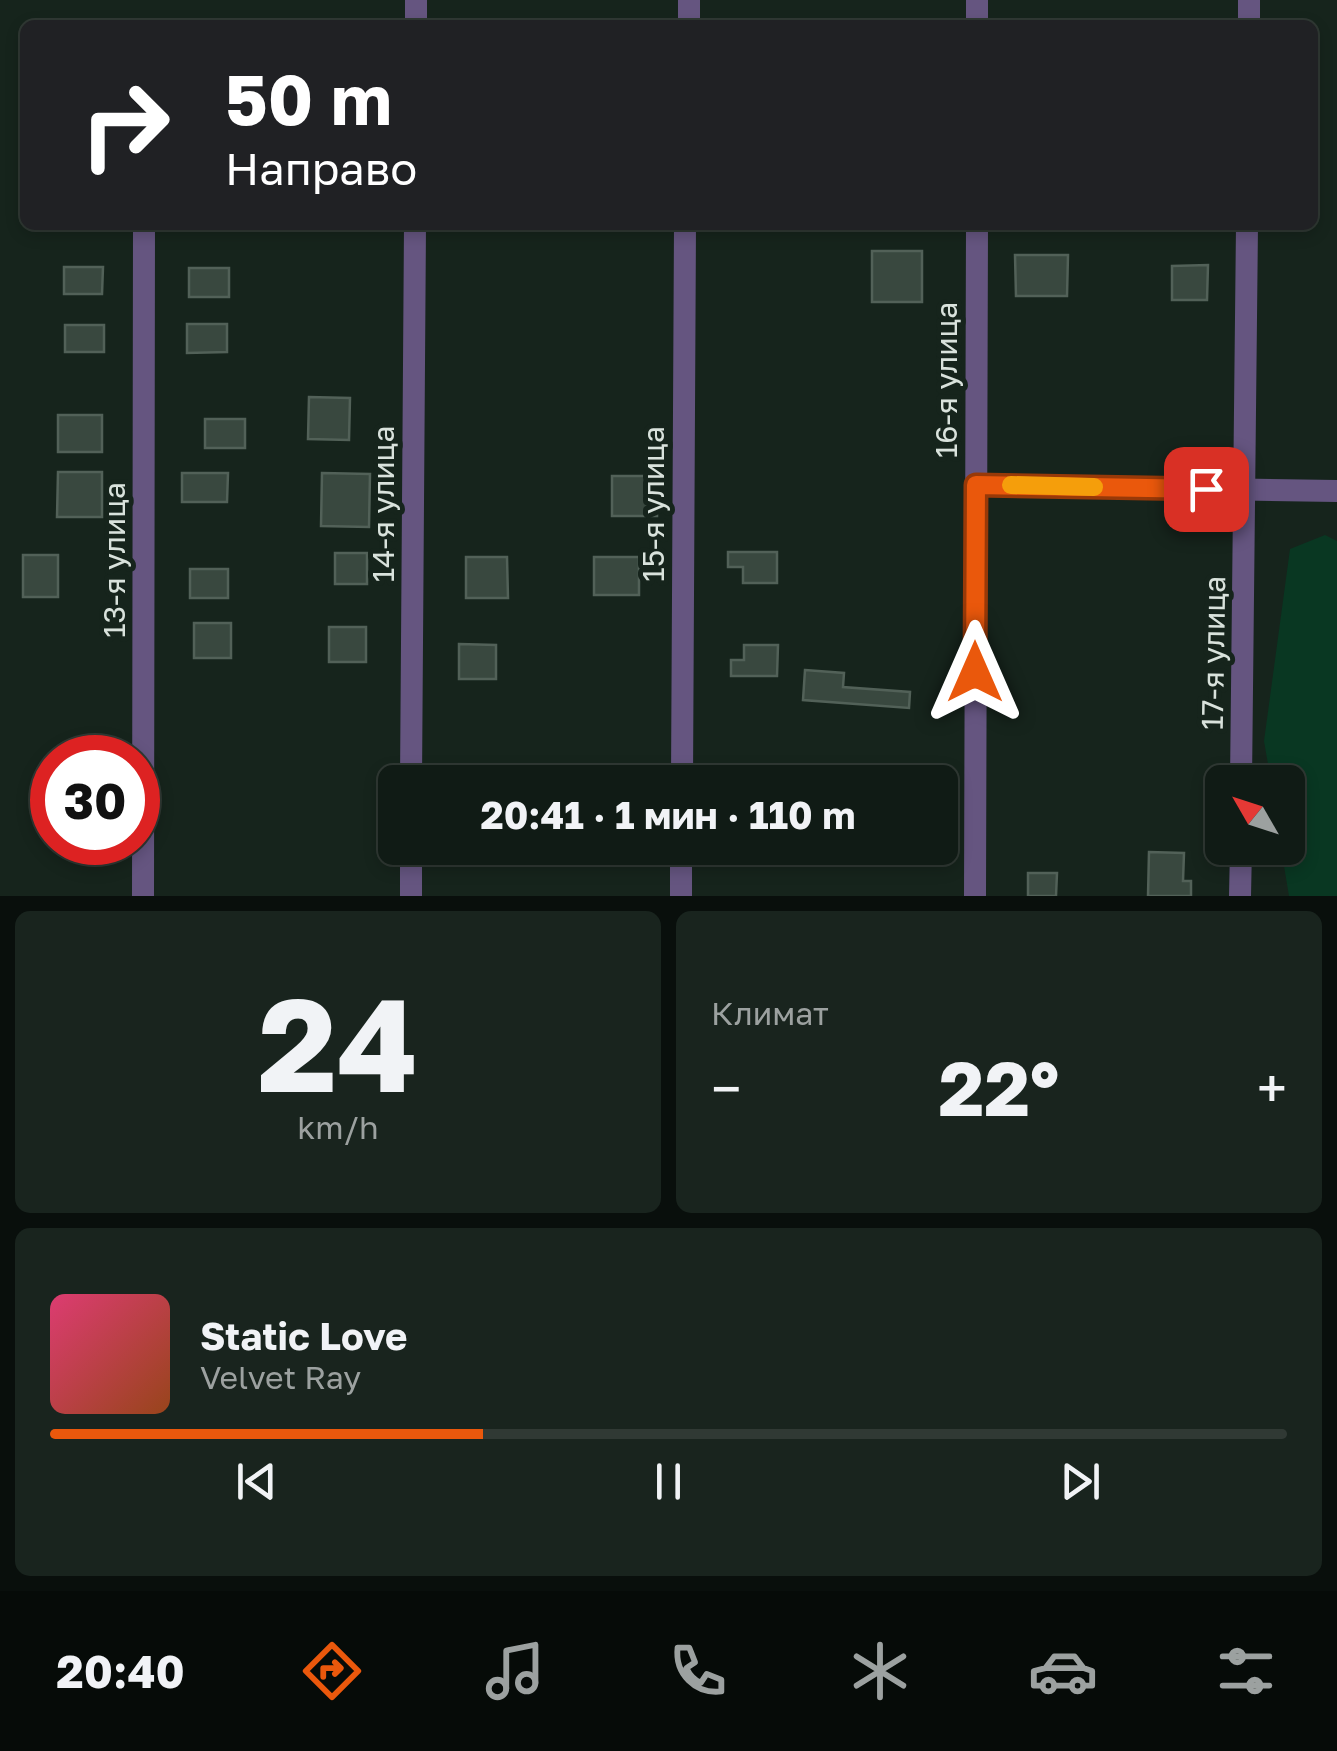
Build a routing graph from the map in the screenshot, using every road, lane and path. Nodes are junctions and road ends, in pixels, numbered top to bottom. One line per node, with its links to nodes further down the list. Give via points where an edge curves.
1 (144, 230): 15 (street, 13-я улица)
2 (414, 230): 9 (street, 14-я улица)
3 (685, 230): 10 (street, 15-я улица)
4 (977, 230): 6 (street, 16-я улица)
5 (1247, 230): 7 (street, 17-я улица)
6 (976, 485): 7 (street); 18 (street, 16-я улица)
7 (1244, 490): 8 (street); 11 (street, 17-я улица)
8 (1337, 491)
9 (411, 765)
10 (682, 765)
11 (1242, 765)
12 (411, 865): 16 (street)
13 (681, 865): 17 (street)
14 (1241, 865): 19 (street)
15 (143, 896)
16 (410, 896)
17 (681, 896)
18 (974, 896)
19 (1240, 896)

